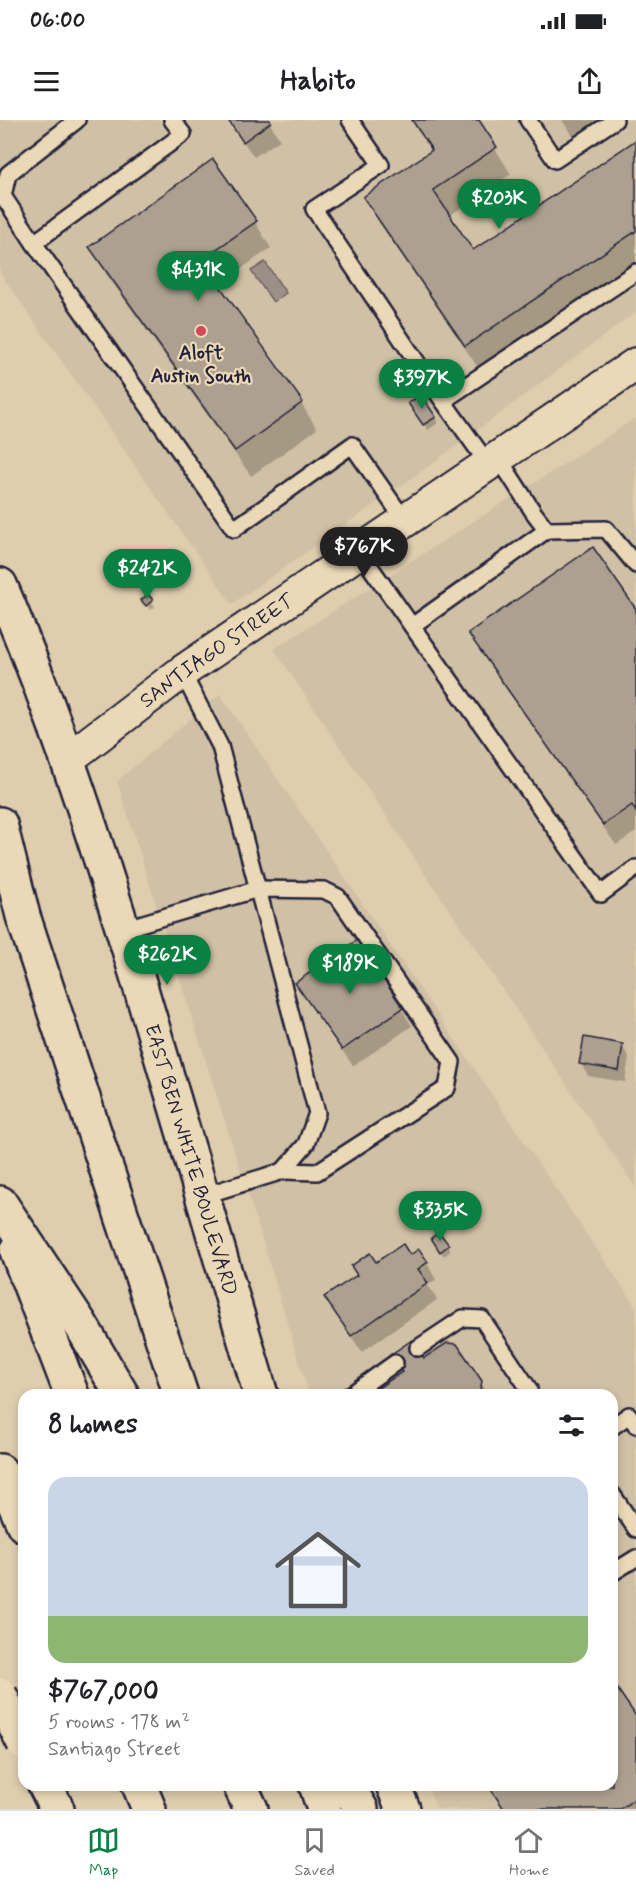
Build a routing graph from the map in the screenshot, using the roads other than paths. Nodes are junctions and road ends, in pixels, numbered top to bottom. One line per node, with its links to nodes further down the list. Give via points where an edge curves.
1 (77, 120): 6 (lane, via 8,174 3,196)
2 (172, 120): 6 (lane, via 183,134)
3 (350, 120): 9 (lane, via 381,165 314,209)
4 (528, 120): 5 (lane, via 555,160)
5 (615, 120)
6 (34, 243): 11 (lane, via 234,529 352,445)
7 (636, 272): 9 (lane)
8 (636, 364): 10 (street, SANTIAGO STREET)
9 (443, 401): 10 (lane)
10 (493, 461): 11 (street, SANTIAGO STREET); 12 (lane)
11 (405, 521): 13 (street, SANTIAGO STREET)
12 (547, 530): 14 (lane, via 606,529); 16 (lane)
13 (359, 551): 16 (lane); 17 (street, SANTIAGO STREET)
14 (636, 566)
15 (0, 585): 18 (main road, EAST BEN WHITE BOULEVARD)
16 (412, 626): 20 (lane, via 601,894)
17 (182, 672): 18 (street, SANTIAGO STREET); 22 (lane, via 220,746)
18 (68, 759): 24 (main road, EAST BEN WHITE BOULEVARD)
19 (0, 824): 23 (main road)
20 (636, 868)
21 (0, 873): 23 (main road)
22 (258, 889): 24 (lane); 25 (lane, via 317,1113 306,1144); 25 (lane, via 324,890 338,897 452,1062 447,1088 327,1166 317,1172)
23 (23, 916): 32 (main road)
24 (123, 929): 26 (main road, EAST BEN WHITE BOULEVARD)
25 (284, 1171): 26 (lane)
26 (202, 1196): 33 (main road, EAST BEN WHITE BOULEVARD)
27 (0, 1204): 30 (main road); 31 (main road)
28 (418, 1348): 35 (lane, via 463,1318 482,1319)
29 (395, 1363): 34 (lane)
30 (69, 1389)
31 (118, 1389)
32 (179, 1389)
33 (259, 1389)
34 (358, 1389)
35 (529, 1389)
36 (618, 1423): 37 (lane, via 629,1415)
37 (636, 1425)
38 (0, 1471): 40 (main road)
39 (618, 1503): 41 (lane)
40 (18, 1512)
41 (636, 1529)
42 (636, 1558): 43 (lane)
43 (618, 1570)
44 (0, 1686): 47 (main road)
45 (0, 1695): 46 (main road, bridge)
46 (18, 1731)
47 (18, 1735)
48 (39, 1791): 55 (main road)
49 (48, 1791): 56 (main road)
50 (142, 1791): 57 (main road)
51 (243, 1791): 58 (main road)
52 (317, 1791): 59 (main road)
53 (350, 1791): 60 (main road)
54 (396, 1791): 61 (main road)
55 (45, 1809)
56 (57, 1809)
57 (149, 1809)
58 (251, 1809)
59 (324, 1809)
60 (361, 1809)
61 (403, 1809)

